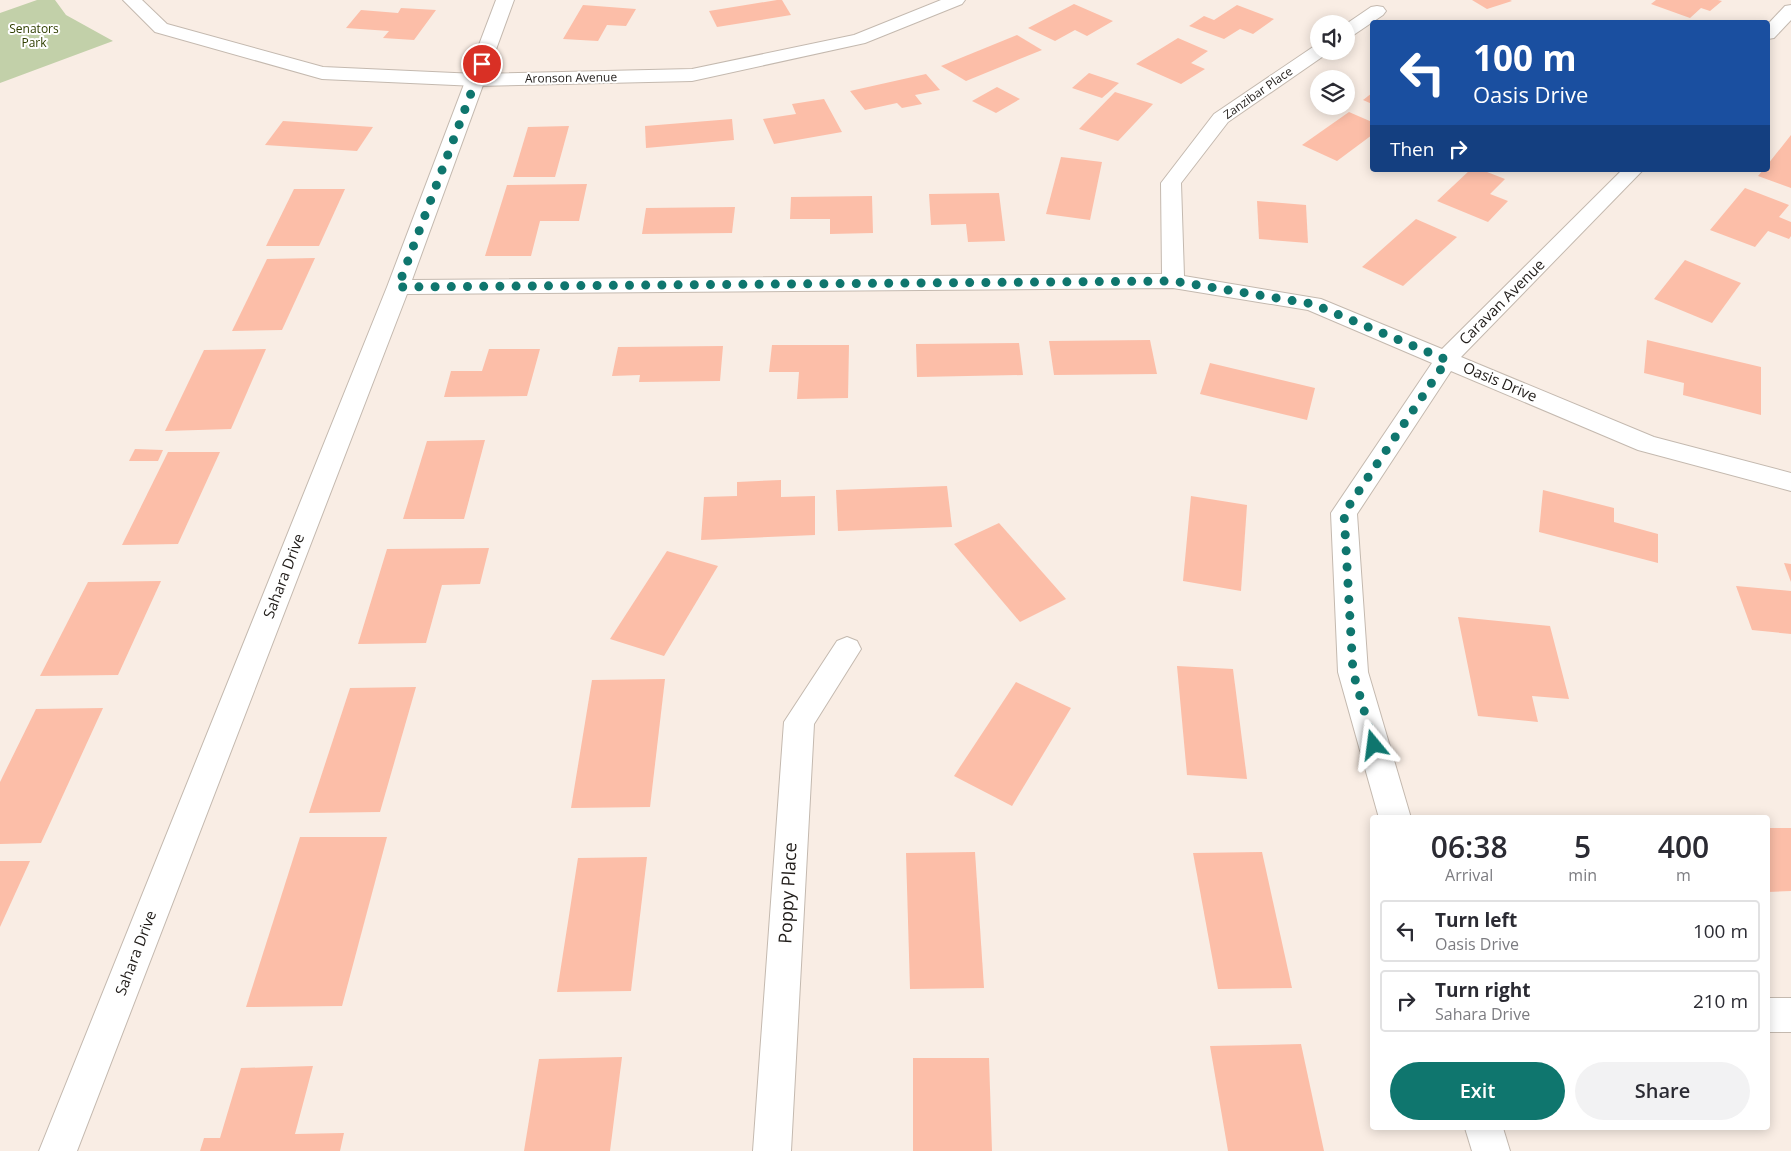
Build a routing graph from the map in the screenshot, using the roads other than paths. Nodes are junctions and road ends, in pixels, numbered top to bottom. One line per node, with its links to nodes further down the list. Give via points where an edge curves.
1 (132, 0): 9 (street, Aronson Avenue, via 160,28 322,73)
2 (506, 0): 9 (street, Sahara Drive)
3 (956, 0): 9 (street, Aronson Avenue, via 859,39 692,75)
4 (1791, 10): 7 (street)
5 (1377, 11): 6 (street)
6 (1355, 26)
7 (1770, 32)
8 (1310, 57): 11 (street, Zanzibar Place, via 1221,118 1171,183)
9 (476, 80): 12 (street, Sahara Drive)
10 (1631, 172): 13 (street, Caravan Avenue)
11 (1173, 281): 12 (street, Oasis Drive); 13 (street, Oasis Drive, via 1313,304)
12 (398, 287): 20 (street, Sahara Drive)
13 (1447, 360): 14 (street, Oasis Drive, via 1647,444); 16 (street, Caravan Avenue, via 1344,513 1353,672)
14 (1791, 482)
15 (847, 649): 21 (street, Poppy Place, via 798,722)
16 (1394, 815)
17 (1791, 1015): 18 (street)
18 (1770, 1016)
19 (1485, 1130): 22 (street)
20 (58, 1151)
21 (772, 1151)
22 (1491, 1151)

